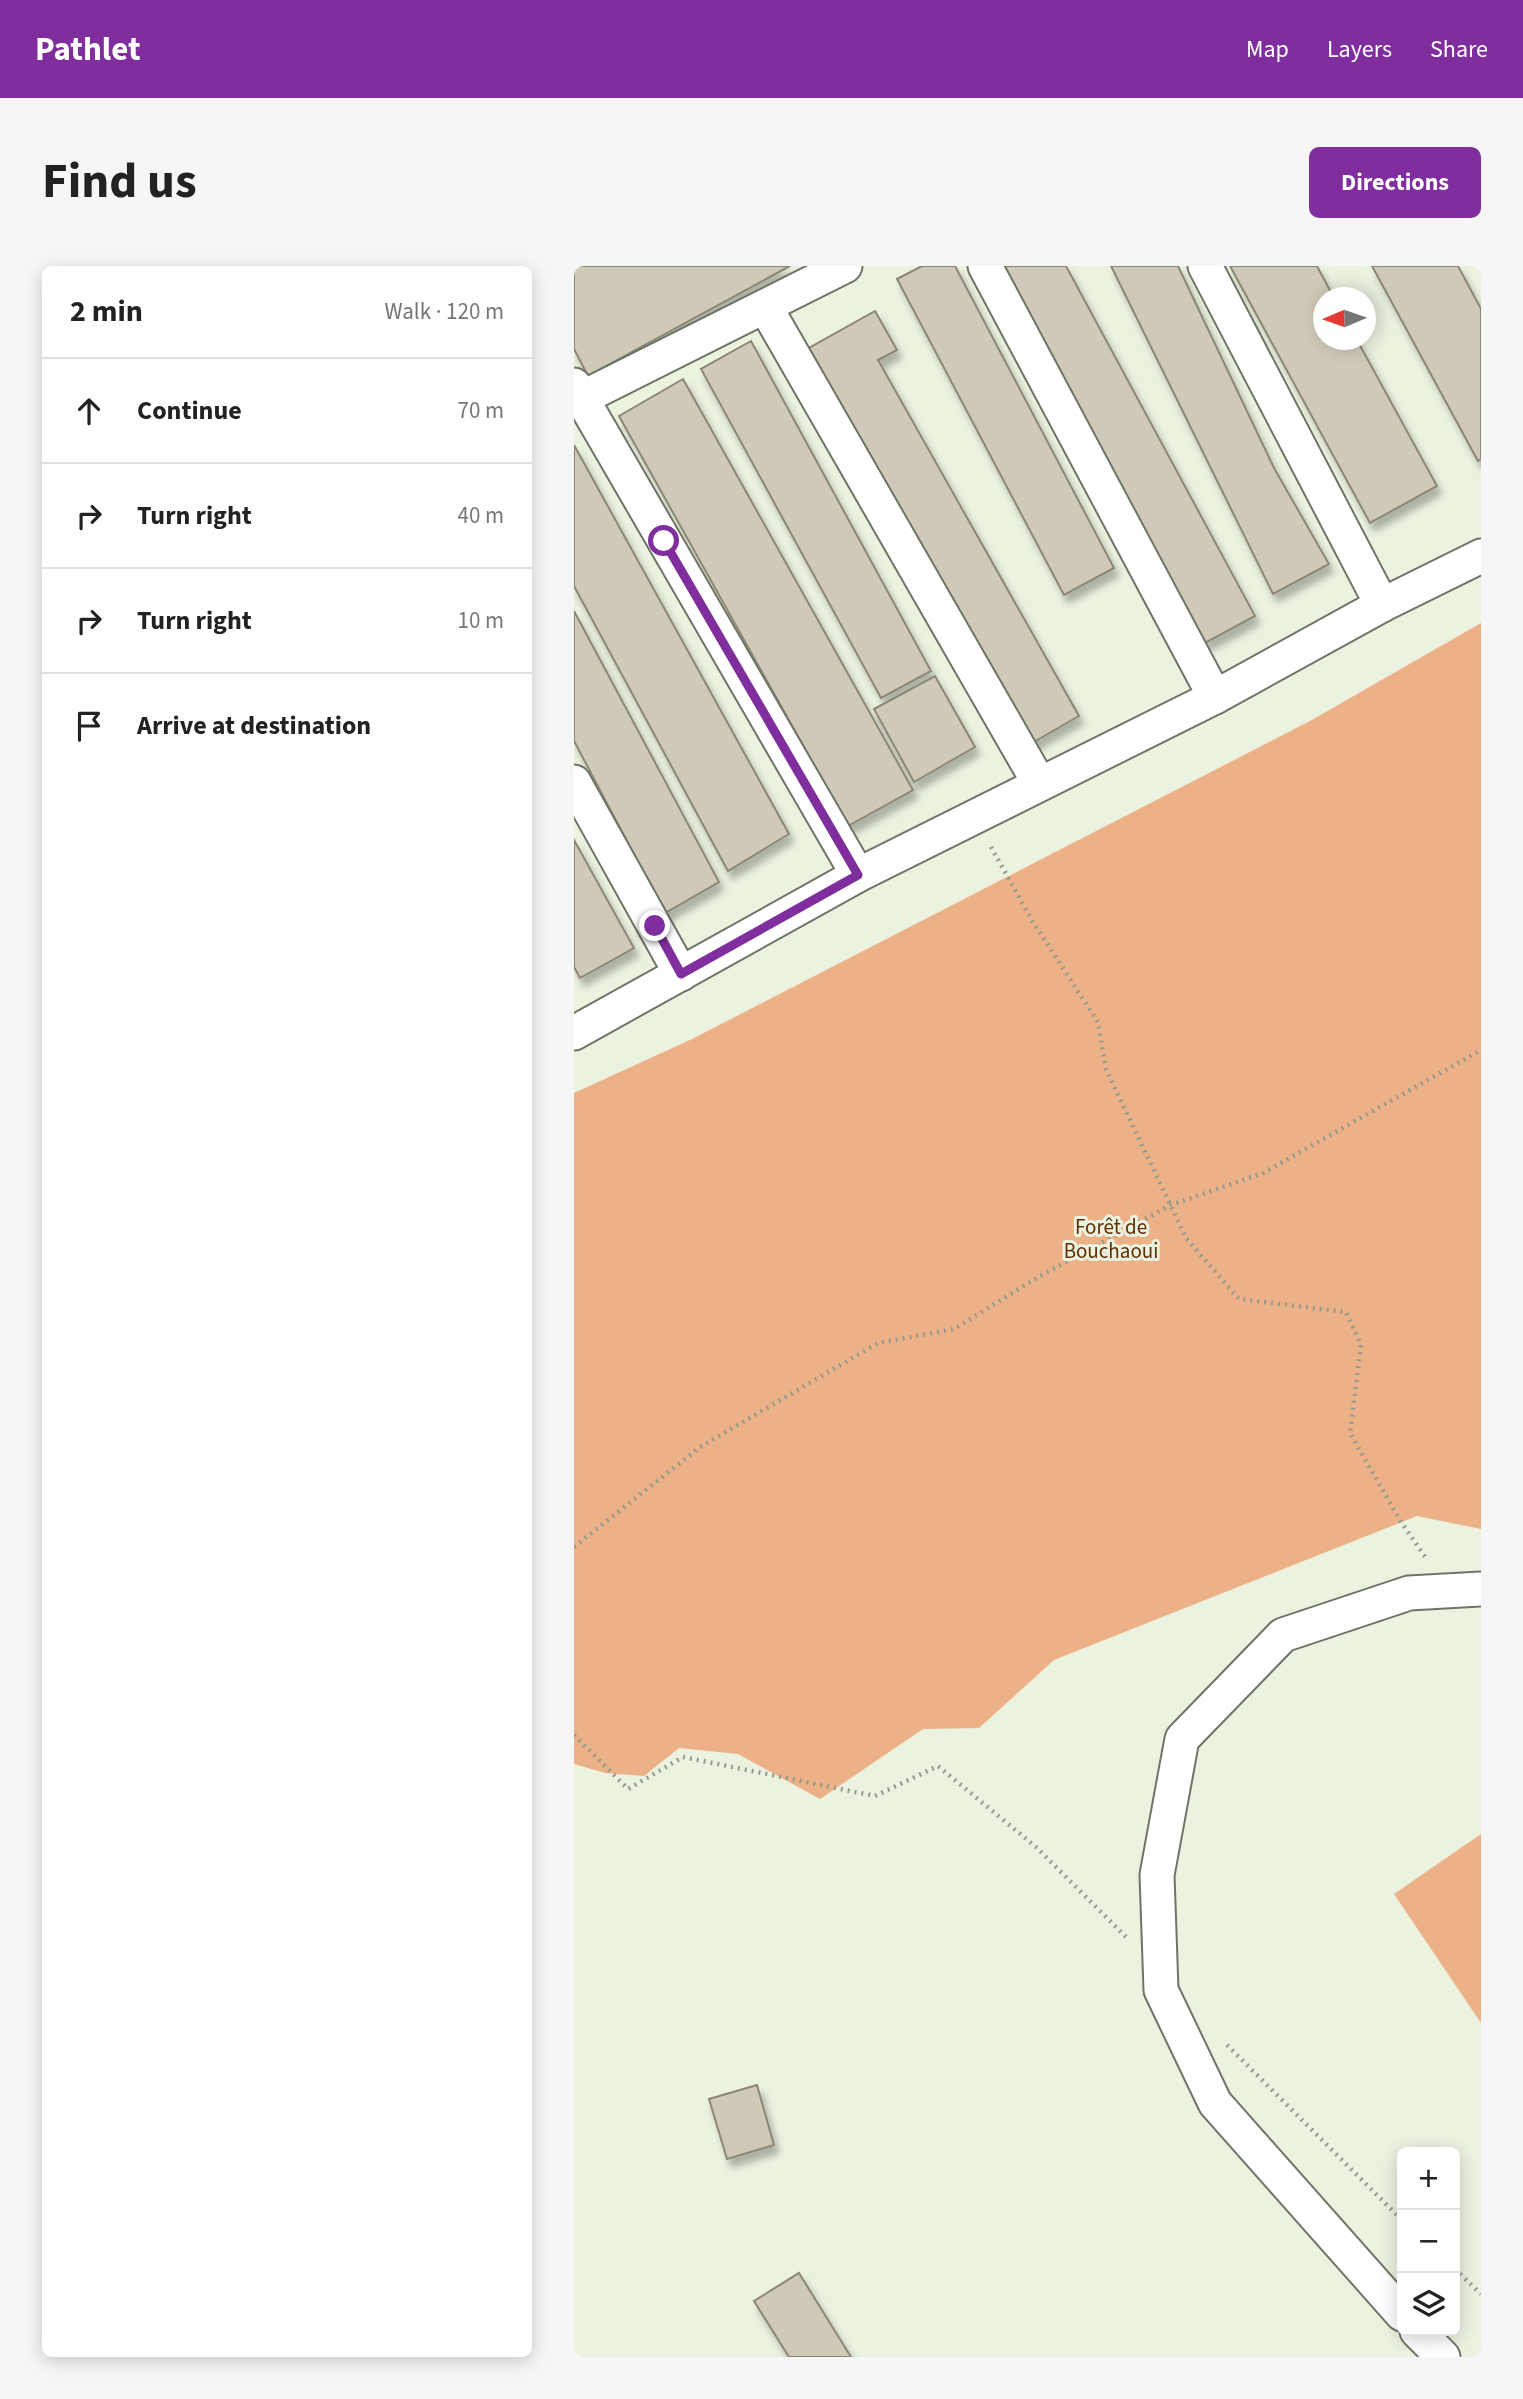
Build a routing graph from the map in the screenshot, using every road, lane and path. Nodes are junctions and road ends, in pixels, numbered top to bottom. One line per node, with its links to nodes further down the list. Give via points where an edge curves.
1 (845, 266): 4 (street)
2 (985, 266): 8 (street)
3 (1205, 266): 7 (street)
4 (766, 308): 5 (street); 10 (street)
5 (577, 395): 12 (street)
6 (1481, 556): 7 (street)
7 (1382, 605): 8 (street)
8 (1215, 697): 10 (street)
9 (574, 782): 13 (street)
10 (1040, 783): 12 (street)
11 (991, 847): 16 (path, via 1098,1023 1106,1069)
12 (858, 875): 13 (street)
13 (681, 974): 14 (street)
14 (574, 1033)
15 (1481, 1051): 16 (path, via 1263,1173)
16 (1171, 1205): 17 (path, via 954,1329 878,1343 700,1447); 19 (path, via 1186,1238 1239,1299 1346,1312 1361,1345 1350,1433 1401,1522)
17 (574, 1547)
18 (1481, 1589): 19 (street)
19 (1448, 1591): 21 (street, via 1409,1593 1283,1635 1182,1739 1157,1875)
20 (574, 1735): 21 (path, via 628,1789 683,1757 875,1796 938,1766 1036,1847)
21 (1160, 1974): 26 (street, via 1161,1990 1214,2102)
22 (1220, 2037): 23 (path)
23 (1397, 2215)
24 (1459, 2273): 25 (path)
25 (1481, 2294)
26 (1397, 2308)
27 (1422, 2336): 28 (street)
28 (1443, 2357)

